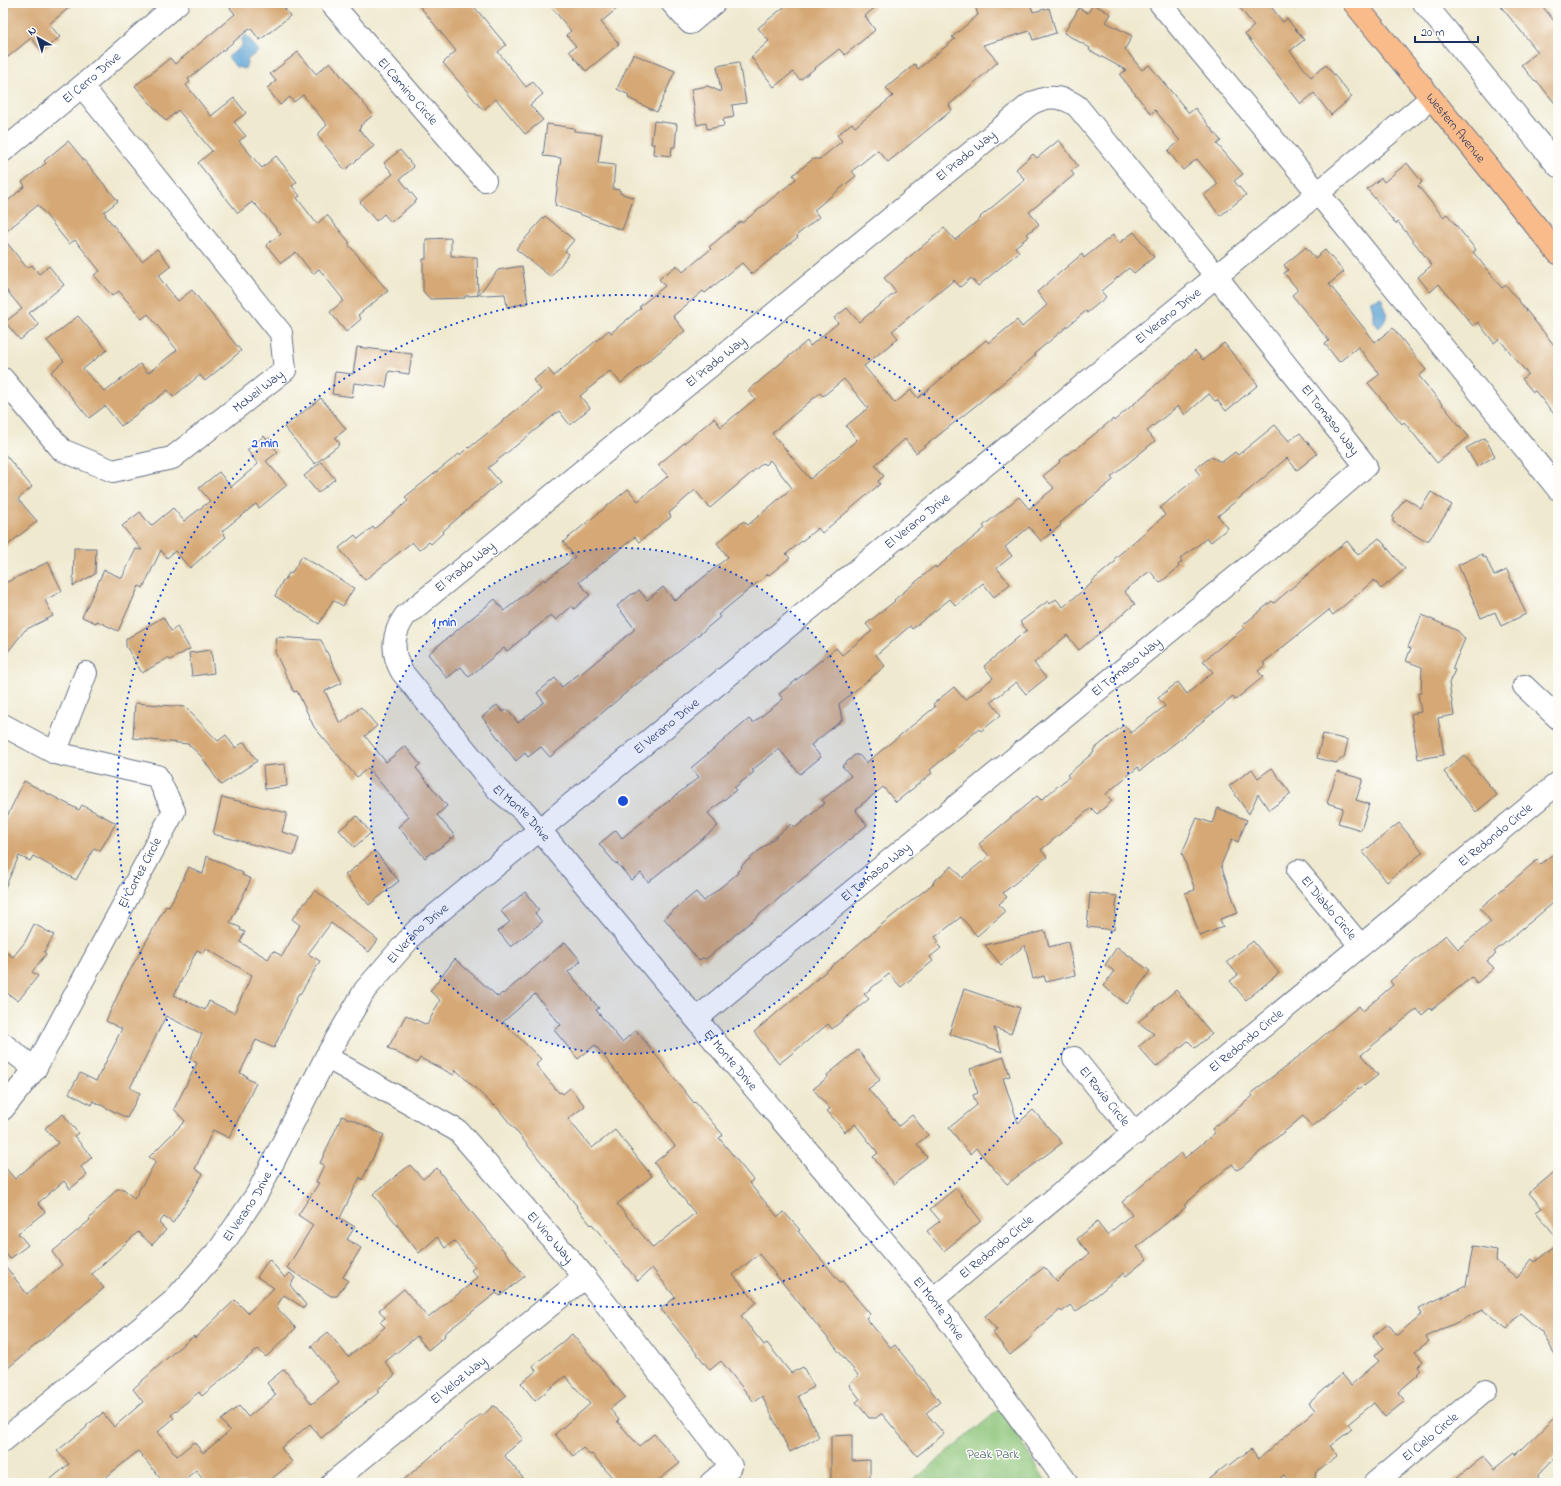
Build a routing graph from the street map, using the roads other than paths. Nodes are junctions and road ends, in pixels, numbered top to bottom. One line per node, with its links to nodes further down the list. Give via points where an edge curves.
1 (178, 3): 8 (street, El Cerro Drive)
2 (331, 3): 12 (street, El Camino Circle)
3 (672, 3): 4 (street, via 690,24)
4 (714, 3)
5 (1160, 3): 13 (street)
6 (1354, 3): 9 (main road, Western Avenue)
7 (1424, 3): 11 (street)
8 (82, 86): 10 (street, El Cerro Drive); 16 (street, McNeil Way, via 281,333 285,370 172,458 113,471 62,450)
9 (1431, 98): 13 (street, El Verano Drive); 14 (main road, Western Avenue)
10 (3, 151)
11 (1558, 166)
12 (485, 180)
13 (1318, 193): 15 (street, El Verano Drive); 17 (street)
14 (1558, 253)
15 (1216, 276): 18 (street, El Prado Way, via 1077,106 1054,89 1045,98 1029,105 412,611); 25 (street, El Verano Drive); 28 (street, El Tomaso Way, via 1366,466 1264,554)
16 (3, 379)
17 (1558, 489)
18 (387, 642): 25 (street, El Monte Drive, via 402,672 498,790 525,812)
19 (86, 673): 23 (street)
20 (1524, 686): 21 (street)
21 (1558, 718)
22 (3, 725): 23 (street, El Cortez Circle)
23 (55, 753): 32 (street, El Cortez Circle, via 157,776 174,811)
24 (1558, 783): 27 (street, El Redondo Circle)
25 (539, 829): 28 (street, El Monte Drive); 30 (street, El Verano Drive, via 416,931 365,990)
26 (1298, 871): 27 (street, El Diablo Circle)
27 (1360, 945): 34 (street, El Redondo Circle)
28 (696, 1019): 36 (street, El Monte Drive)
29 (3, 1044): 32 (street)
30 (326, 1057): 35 (street, El Vino Way, via 458,1131); 38 (street, El Verano Drive, via 257,1194 221,1248 172,1302)
31 (1074, 1058): 34 (street, El Rovia Circle)
32 (35, 1069): 33 (street, El Cortez Circle)
33 (3, 1109)
34 (1135, 1134): 36 (street, El Redondo Circle)
35 (585, 1277): 39 (street, El Veloz Way); 40 (street, El Vino Way, via 731,1466)
36 (933, 1299): 41 (street, El Monte Drive)
37 (1486, 1390): 42 (street, El Cielo Circle)
38 (3, 1442)
39 (332, 1483)
40 (710, 1483)
41 (1067, 1483)
42 (1375, 1483)

